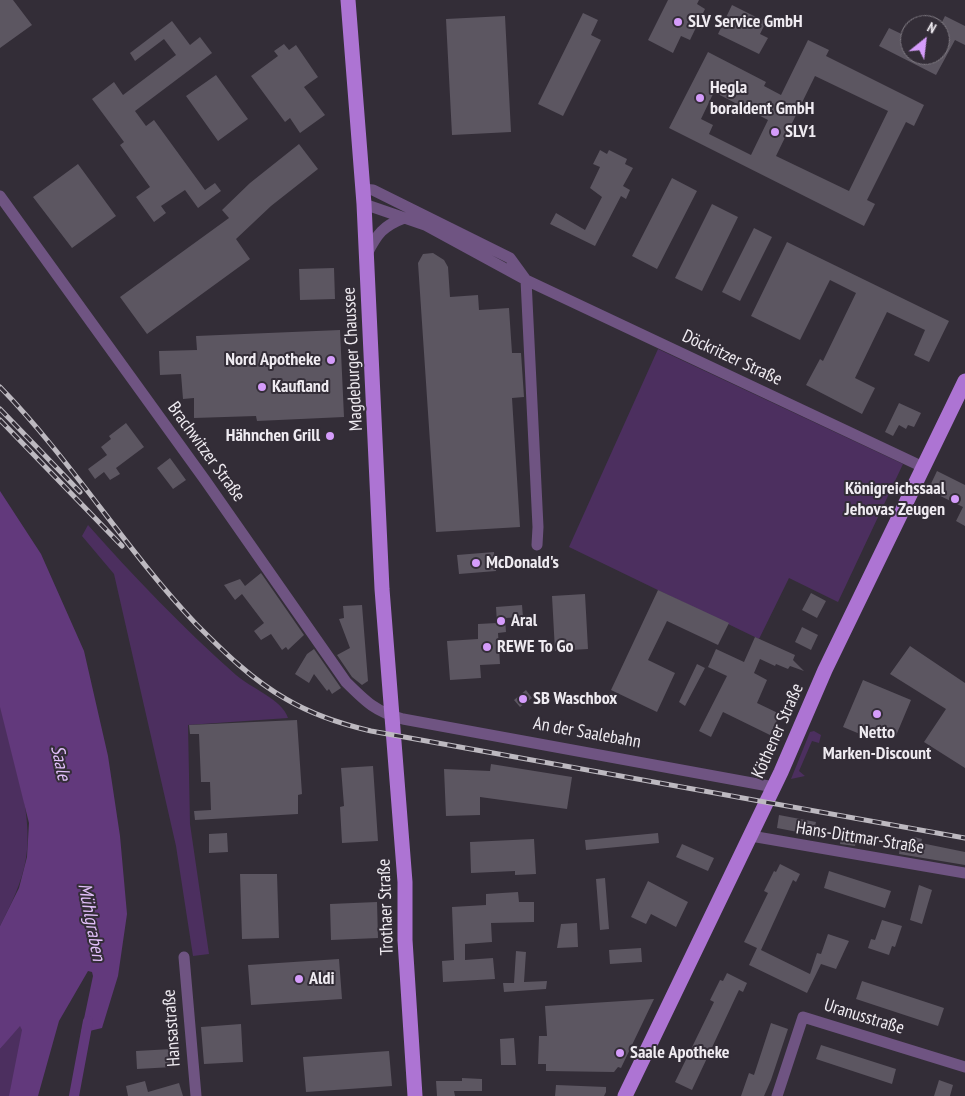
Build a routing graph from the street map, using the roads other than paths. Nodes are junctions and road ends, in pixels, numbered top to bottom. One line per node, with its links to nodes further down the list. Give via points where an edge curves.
1 (348, 0): 3 (main road, Magdeburger Chaussee)
2 (0, 196): 10 (street, Brachwitzer Straße, via 346,682 367,704)
3 (364, 196): 4 (street, Döckritzer Straße); 5 (main road, Magdeburger Chaussee); 6 (street, Döckritzer Straße, via 373,190 510,258)
4 (404, 218): 5 (street, via 389,224 376,237); 6 (street, Döckritzer Straße, via 425,225)
5 (367, 254): 10 (main road, Magdeburger Chaussee, via 382,589)
6 (526, 280): 8 (street, Döckritzer Straße); 9 (street)
7 (963, 388): 8 (main road, Köthener Straße)
8 (923, 467): 11 (main road, Köthener Straße, via 822,677)
9 (537, 544)
10 (393, 716): 11 (street, An der Saalebahn); 17 (main road, Trothaer Straße, via 405,882)
11 (774, 786): 12 (main road, Köthener Straße)
12 (750, 836): 13 (street, Hans-Dittmar-Straße); 18 (main road, Köthener Straße)
13 (965, 874)
14 (184, 957): 16 (street, Hansastraße)
15 (965, 1067): 19 (street, Uranusstraße, via 803,1016)
16 (196, 1096)
17 (414, 1096)
18 (625, 1096)
19 (777, 1096)

